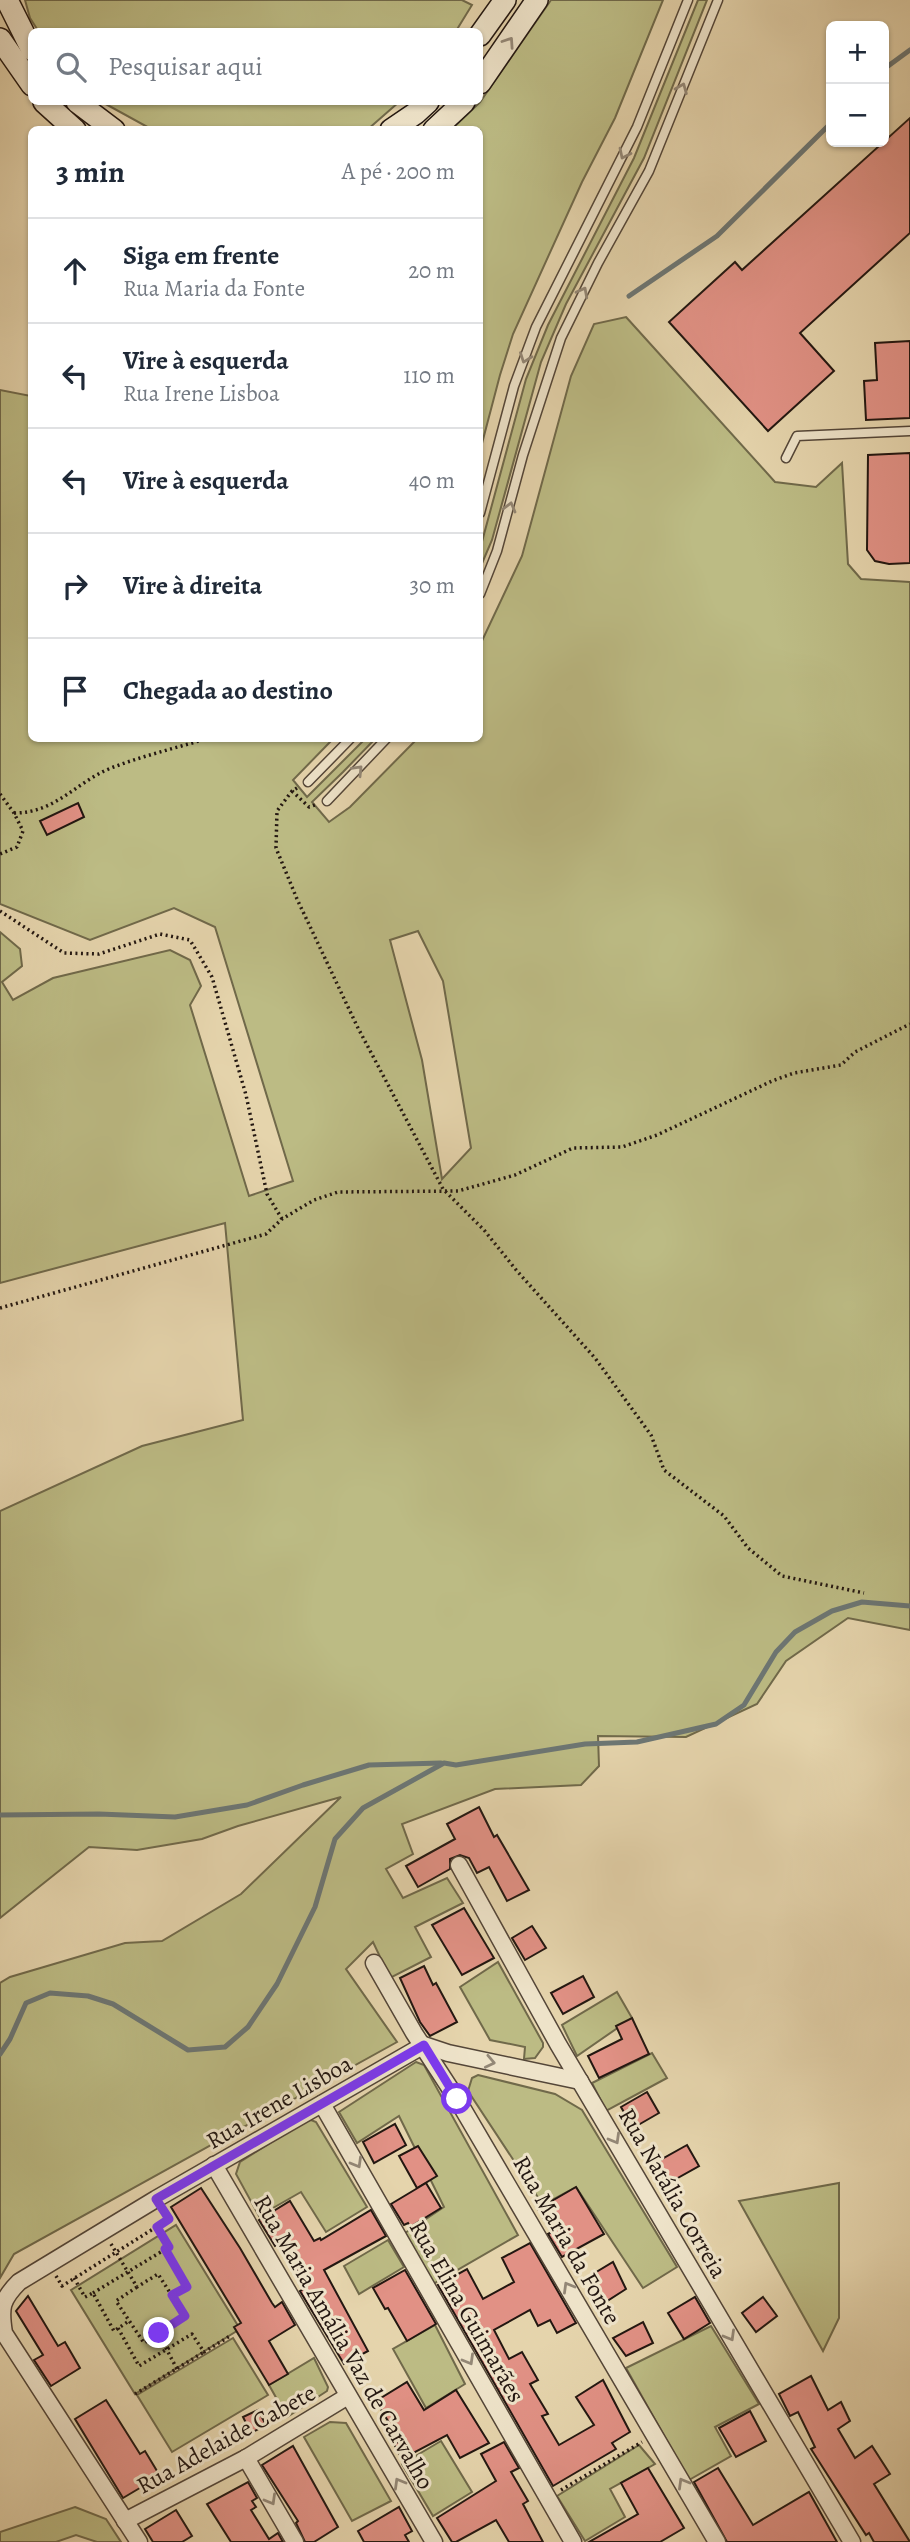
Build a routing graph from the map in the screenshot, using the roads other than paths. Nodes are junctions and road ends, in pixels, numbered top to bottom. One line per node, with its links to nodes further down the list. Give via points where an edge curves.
1 (7, 0): 8 (main road)
2 (505, 0): 6 (main road)
3 (537, 0): 10 (main road, one-way to 3)
4 (688, 0): 21 (lane, one-way to 21, via 637,127 536,327 514,386)
5 (718, 0): 22 (lane, one-way to 5, via 561,338 649,171)
6 (483, 32)
7 (0, 39): 9 (main road)
8 (28, 42)
9 (28, 79)
10 (483, 79)
11 (47, 105): 15 (main road)
12 (81, 105): 16 (main road)
13 (425, 105): 17 (main road)
14 (461, 105): 18 (main road)
15 (71, 126)
16 (109, 126)
17 (397, 126)
18 (438, 126)
19 (910, 431): 20 (lane, via 797,436)
20 (786, 458)
21 (483, 502)
22 (483, 586)
23 (347, 742): 25 (lane)
24 (383, 742): 26 (lane, one-way to 24)
25 (308, 782)
26 (327, 801)
27 (459, 1865): 30 (street, Rua Natália Correia)
28 (374, 1963): 29 (street, Rua Maria da Fonte)
29 (424, 2045): 30 (street, one-way to 30); 31 (street, Rua Irene Lisboa); 40 (street, Rua Maria da Fonte, one-way to 29)
30 (580, 2081): 41 (street, Rua Natália Correia, one-way to 41)
31 (322, 2104): 32 (street, Rua Irene Lisboa); 39 (street, Rua Elina Guimarães, one-way to 39)
32 (214, 2165): 33 (street, Rua Maria Amália Vaz de Carvalho); 35 (street, Rua Irene Lisboa, via 19,2282 8,2293 0,2314 4,2333)
33 (348, 2396): 34 (street, Rua Adelaide Cabete); 38 (street, Rua Maria Amália Vaz de Carvalho, one-way to 33)
34 (246, 2458): 35 (street, Rua Adelaide Cabete); 37 (street, one-way to 37)
35 (125, 2521): 36 (street)
36 (139, 2542)
37 (295, 2542)
38 (434, 2542)
39 (573, 2542)
40 (717, 2542)
41 (852, 2542)

